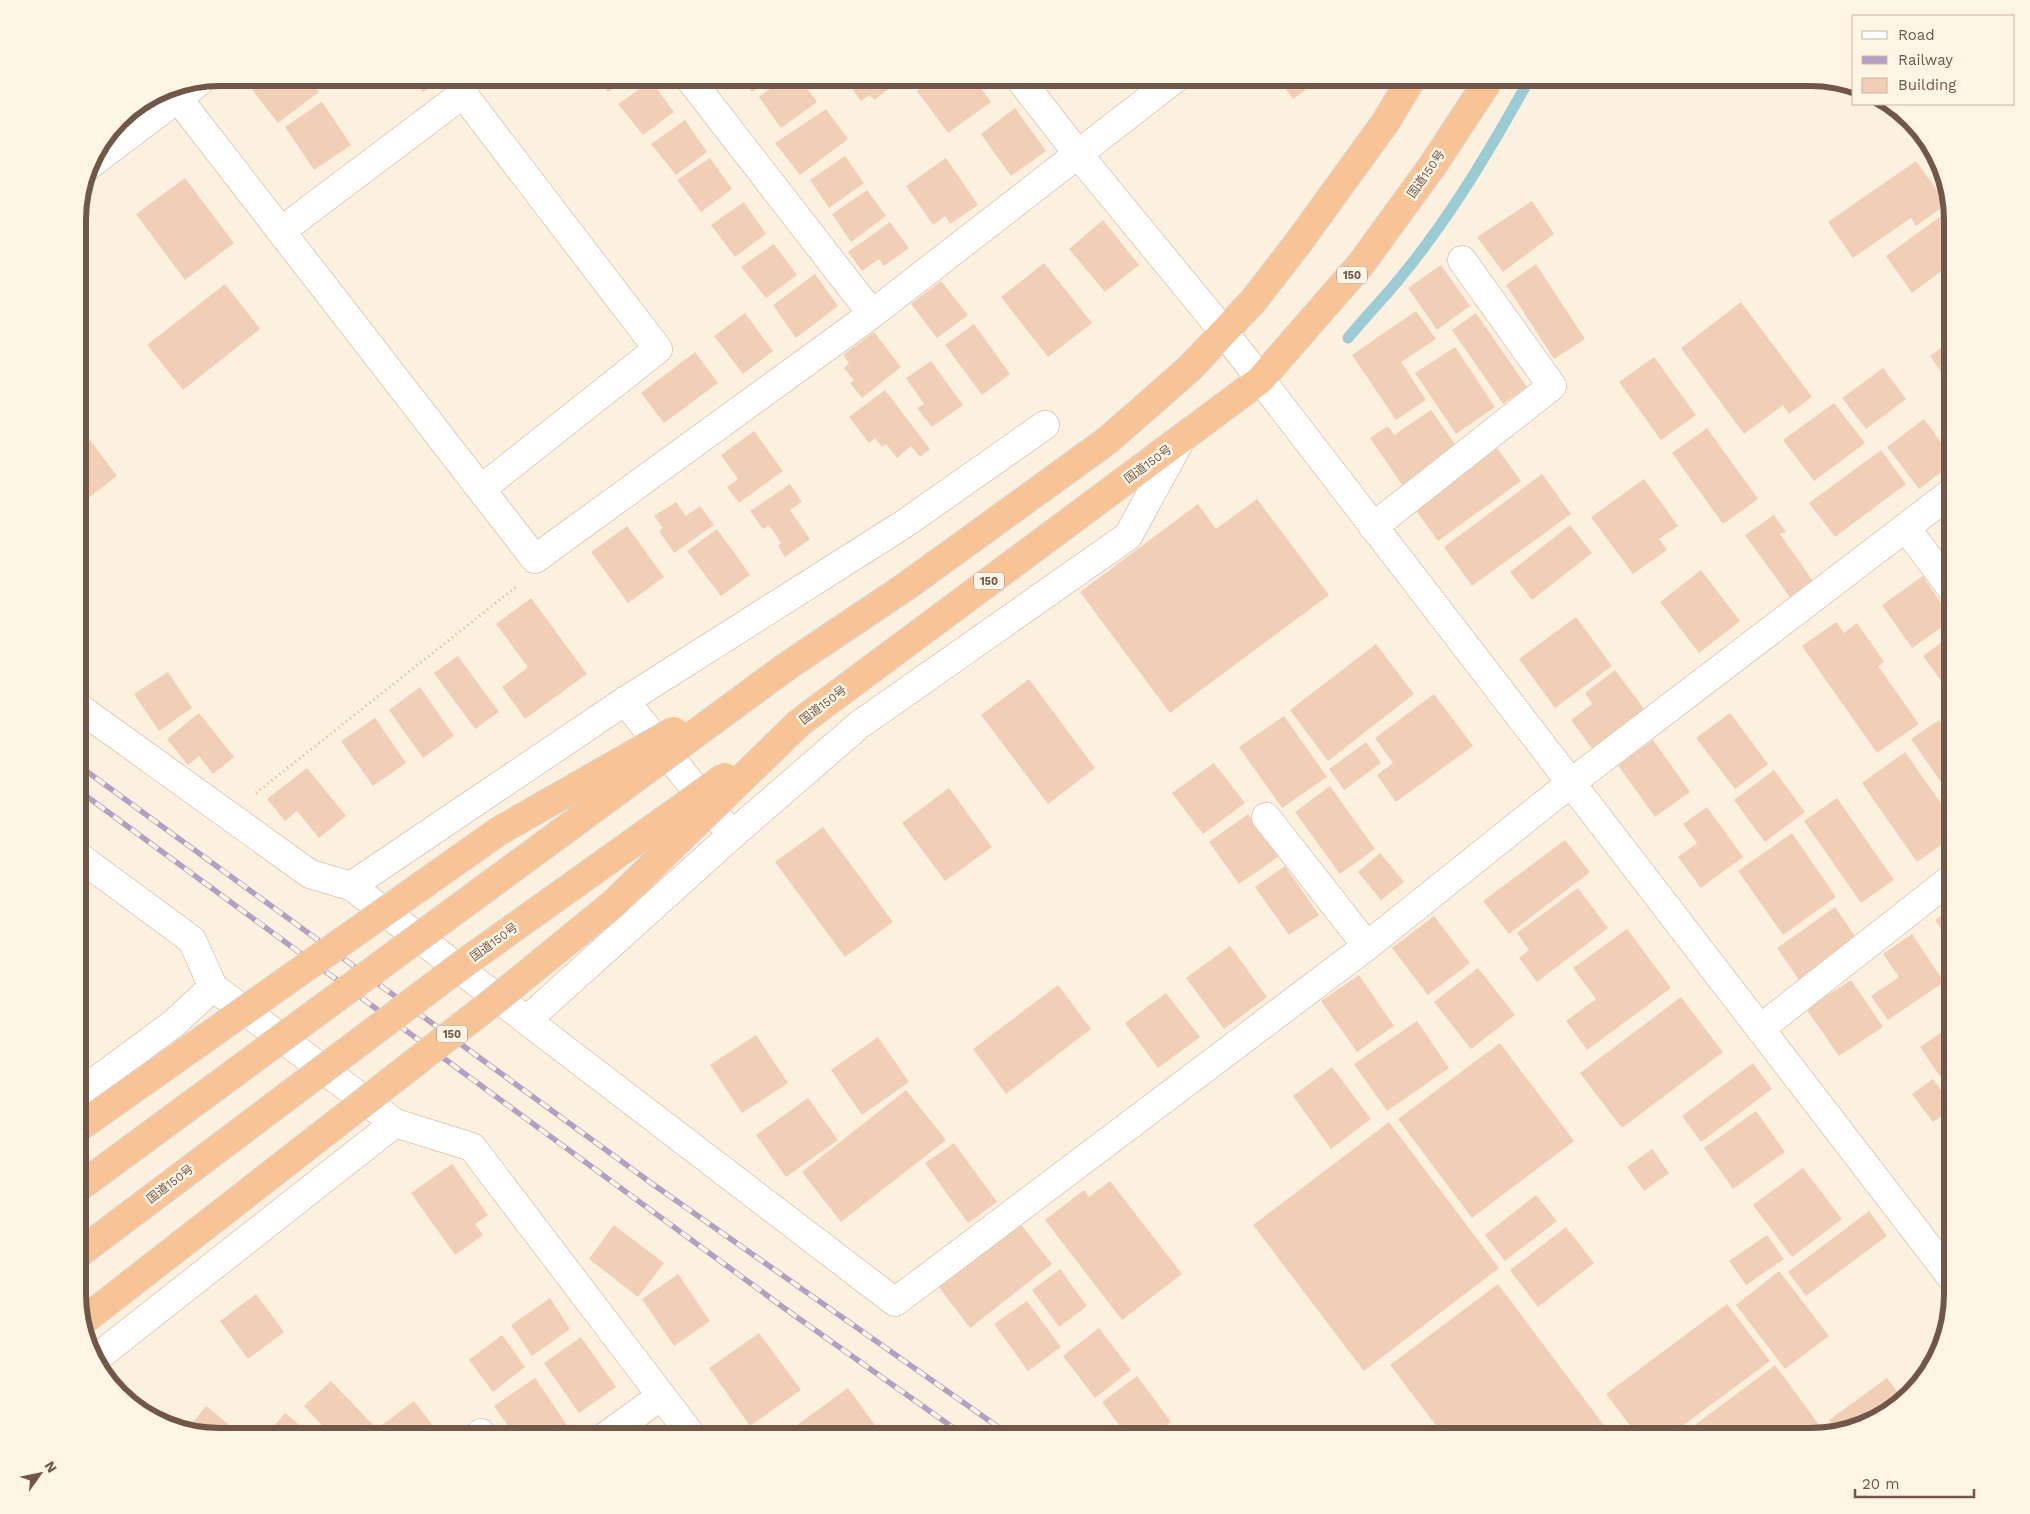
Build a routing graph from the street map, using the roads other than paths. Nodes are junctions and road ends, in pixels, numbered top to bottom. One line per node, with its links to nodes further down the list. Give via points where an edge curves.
1 (1026, 86): 9 (street)
2 (1165, 86): 9 (street)
3 (1407, 86): 13 (highway, via 1342,185 1254,300)
4 (1485, 86): 14 (highway, 国道150号 / 150, via 1433,165 1361,264)
5 (695, 87): 12 (street)
6 (175, 94): 10 (street)
7 (172, 95): 8 (street)
8 (105, 152)
9 (1078, 154): 12 (street); 13 (street)
10 (281, 231): 17 (street); 17 (street, via 463,94 658,349)
11 (1462, 260): 19 (street, via 1552,386)
12 (872, 314): 17 (street, via 535,559)
13 (1224, 332): 14 (street); 22 (highway, via 1190,368 1108,440 908,585)
14 (1260, 380): 16 (highway, 国道150号 / 150); 19 (street)
15 (1046, 425): 23 (street, via 904,524)
16 (1180, 441): 25 (highway, 国道150号 / 150); 28 (street, via 1128,536 859,725)
17 (481, 489)
18 (1944, 498): 20 (street)
19 (1373, 527): 26 (street)
20 (1906, 528): 21 (street); 26 (street)
21 (1944, 578)
22 (786, 667): 37 (highway, bridge, via 499,831); 39 (highway, bridge)
23 (626, 701): 28 (street); 31 (street)
24 (87, 713): 31 (street, via 310,874)
25 (799, 723): 40 (highway, 国道150号 / 150, bridge, via 463,964); 42 (highway, 150, bridge, via 613,904 487,1007)
26 (1572, 782): 32 (street); 35 (street)
27 (1266, 817): 32 (street)
28 (732, 835): 34 (street)
29 (87, 863): 33 (street, via 192,940)
30 (1944, 884): 35 (street)
31 (351, 886): 34 (street)
32 (1367, 946): 34 (street, via 895,1302)
33 (213, 987): 36 (street, via 173,1024); 38 (street)
34 (528, 1020)
35 (1761, 1028): 41 (street)
36 (87, 1087)
37 (87, 1122)
38 (395, 1123): 43 (street); 44 (street, via 472,1148)
39 (87, 1181)
40 (87, 1247)
41 (1944, 1268)
42 (88, 1317)
43 (101, 1354)
44 (661, 1396): 45 (street); 46 (street)
45 (617, 1428)
46 (686, 1428)

